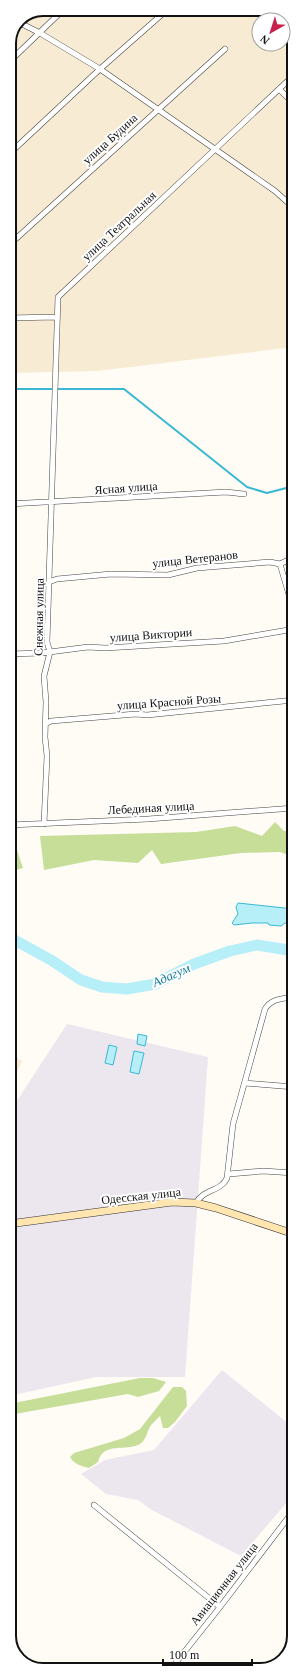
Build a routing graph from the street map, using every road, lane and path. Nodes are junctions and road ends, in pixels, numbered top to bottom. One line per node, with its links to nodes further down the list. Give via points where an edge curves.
1 (57, 16): 4 (street)
2 (160, 16): 7 (street)
3 (23, 25): 4 (street)
4 (40, 33): 6 (street); 7 (street)
5 (225, 48): 11 (street, улица Будина)
6 (16, 55)
7 (100, 69): 11 (street); 12 (street)
8 (287, 81): 9 (street, улица Театральная)
9 (279, 88): 10 (street); 13 (street, улица Театральная)
10 (287, 97)
11 (158, 109): 13 (street); 15 (street, улица Будина)
12 (16, 147)
13 (215, 150): 14 (street); 16 (street, улица Театральная, via 58,297)
14 (287, 202)
15 (16, 239)
16 (56, 317): 17 (street); 18 (street, улица Театральная)
17 (16, 318)
18 (53, 434): 20 (street, Снежная улица)
19 (244, 494): 20 (street, Ясная улица, via 226,492)
20 (51, 502): 21 (street, Ясная улица); 24 (street, Снежная улица)
21 (16, 504)
22 (287, 560): 23 (street)
23 (280, 564): 24 (street, улица Ветеранов, via 270,562 197,568 168,575 111,574); 25 (street)
24 (49, 582): 27 (street, Снежная улица, via 47,642)
25 (287, 588)
26 (287, 630): 27 (street, улица Виктории, via 224,641 88,647)
27 (50, 652): 28 (street, улица Виктории); 30 (street, Снежная улица, via 44,676)
28 (16, 654)
29 (287, 701): 30 (street, улица Красной Розы, via 147,715 51,721)
30 (45, 724): 32 (street, Снежная улица, via 47,756)
31 (287, 809): 32 (street, Лебединая улица)
32 (44, 824): 33 (street, Лебединая улица)
33 (16, 825)
34 (287, 998): 35 (street, via 273,1000 265,1009)
35 (245, 1083): 36 (street); 38 (street, via 233,1124)
36 (287, 1086)
37 (287, 1173): 38 (street, via 263,1171)
38 (229, 1174): 39 (street, via 220,1188 206,1192)
39 (196, 1203): 40 (main road, Одесская улица, via 172,1202); 41 (main road, Одесская улица)
40 (16, 1223)
41 (287, 1232)
42 (94, 1505): 44 (street)
43 (287, 1519): 44 (street, Авиационная улица)
44 (220, 1606): 45 (street, Авиационная улица)
45 (175, 1663)

